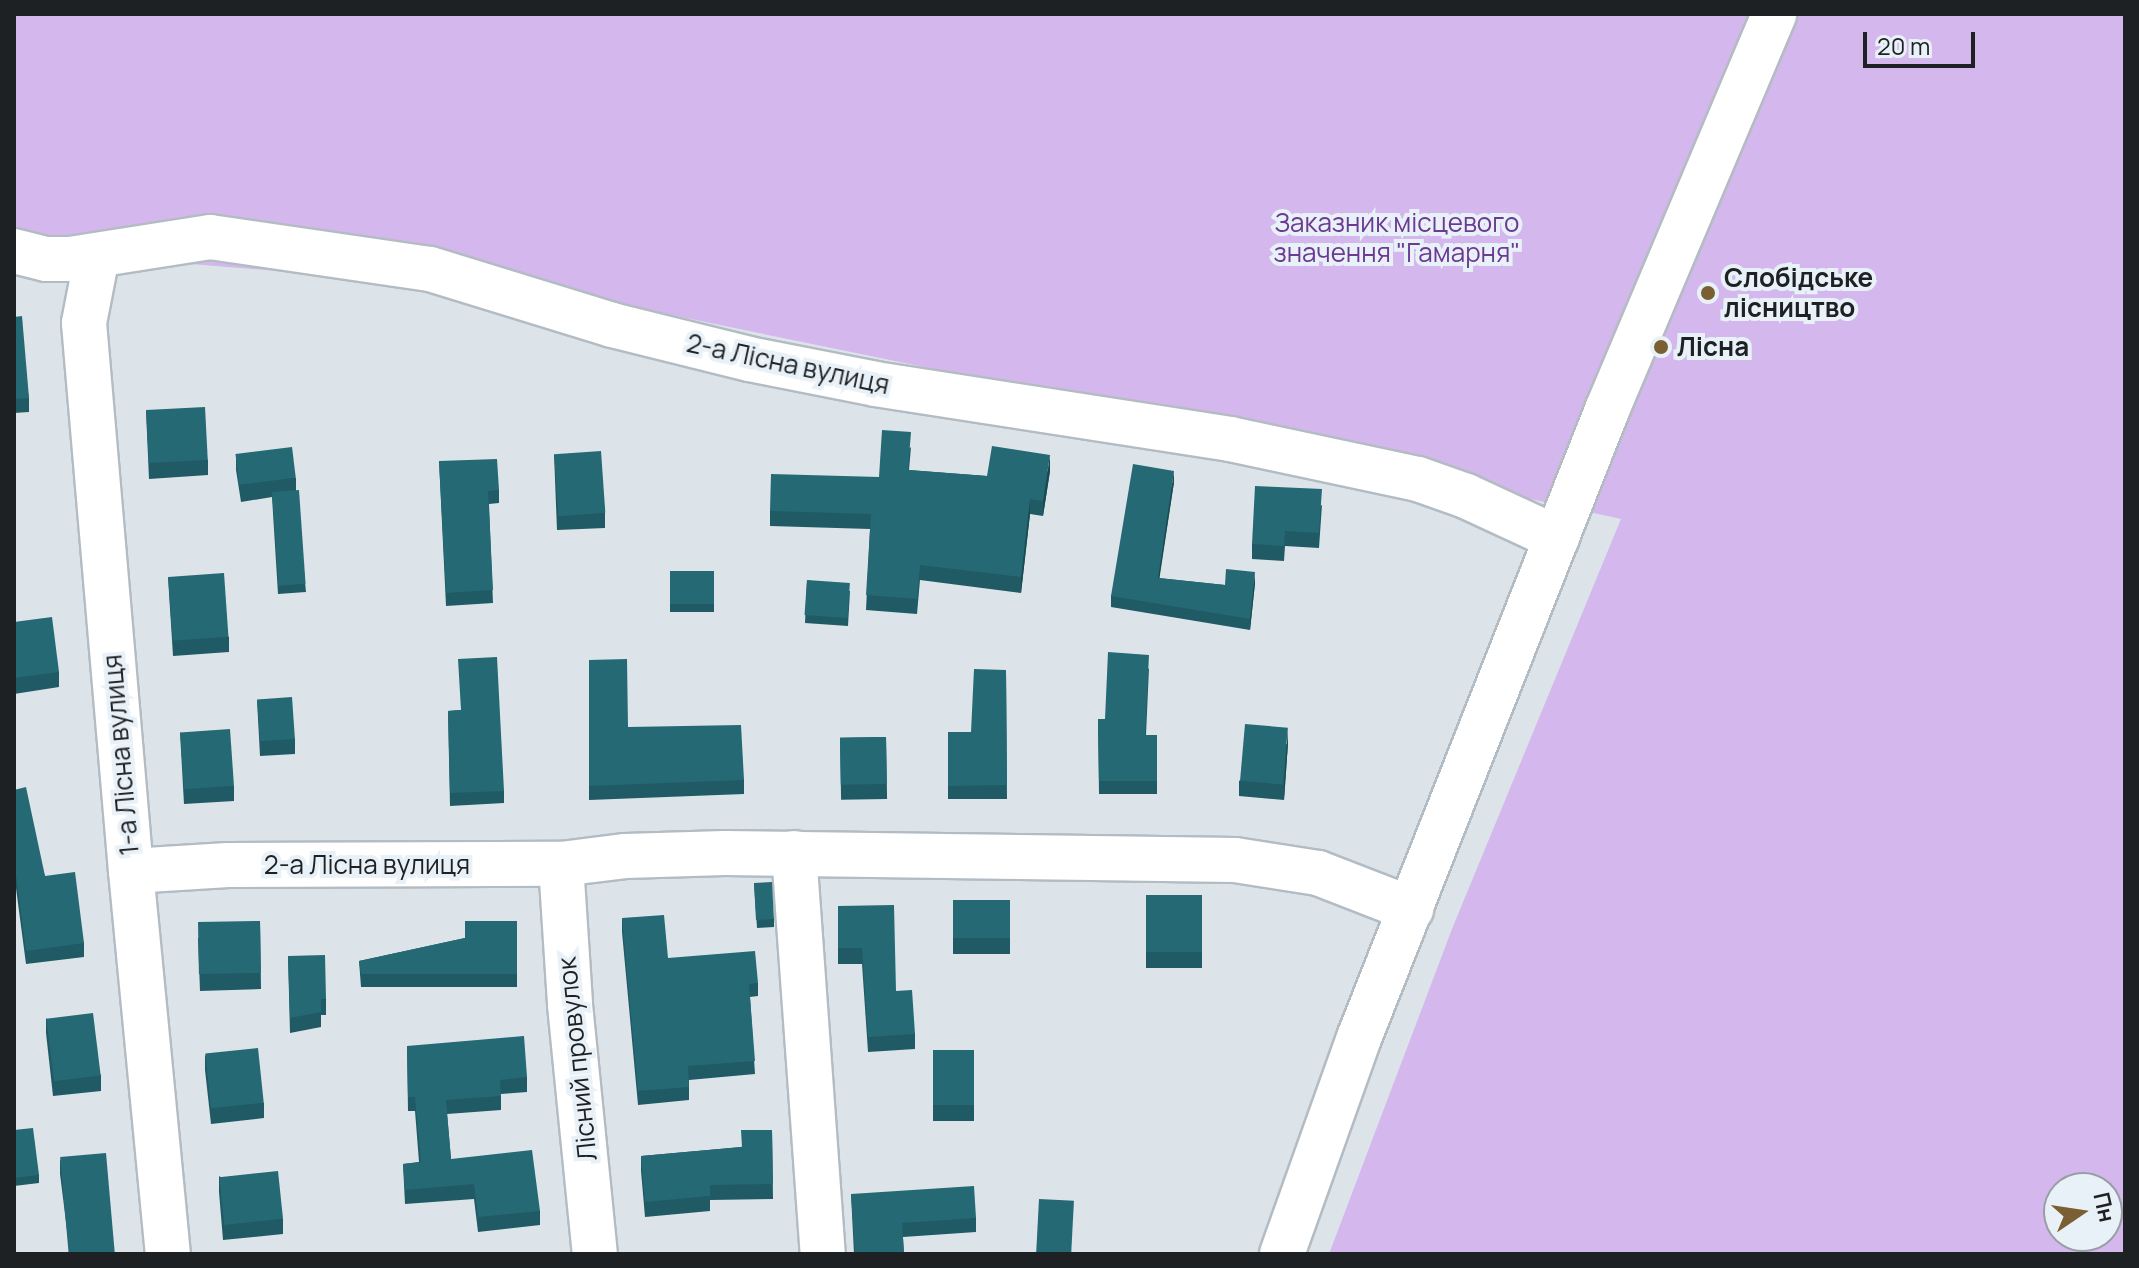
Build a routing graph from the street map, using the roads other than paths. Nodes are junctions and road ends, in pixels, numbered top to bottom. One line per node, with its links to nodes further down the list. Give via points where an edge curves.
1 (1774, 14): 4 (street)
2 (14, 251): 3 (street, 2-а Лісна вулиця, via 55,260)
3 (97, 256): 4 (street, 2-а Лісна вулиця, via 210,237 430,269 612,325 749,359 1230,439 1418,479); 7 (street, 1-а Лісна вулиця, via 84,323)
4 (1557, 538): 8 (street)
5 (794, 853): 6 (street, 2-а Лісна вулиця, via 625,856); 8 (street, 2-а Лісна вулиця, via 1264,863 1318,873); 11 (street)
6 (561, 864): 7 (street, 2-а Лісна вулиця, via 228,865); 10 (street, Лісний провулок)
7 (131, 871): 9 (street, 1-а Лісна вулиця)
8 (1411, 909): 12 (street, via 1316,1149)
9 (168, 1254)
10 (595, 1254)
11 (823, 1254)
12 (1282, 1254)

